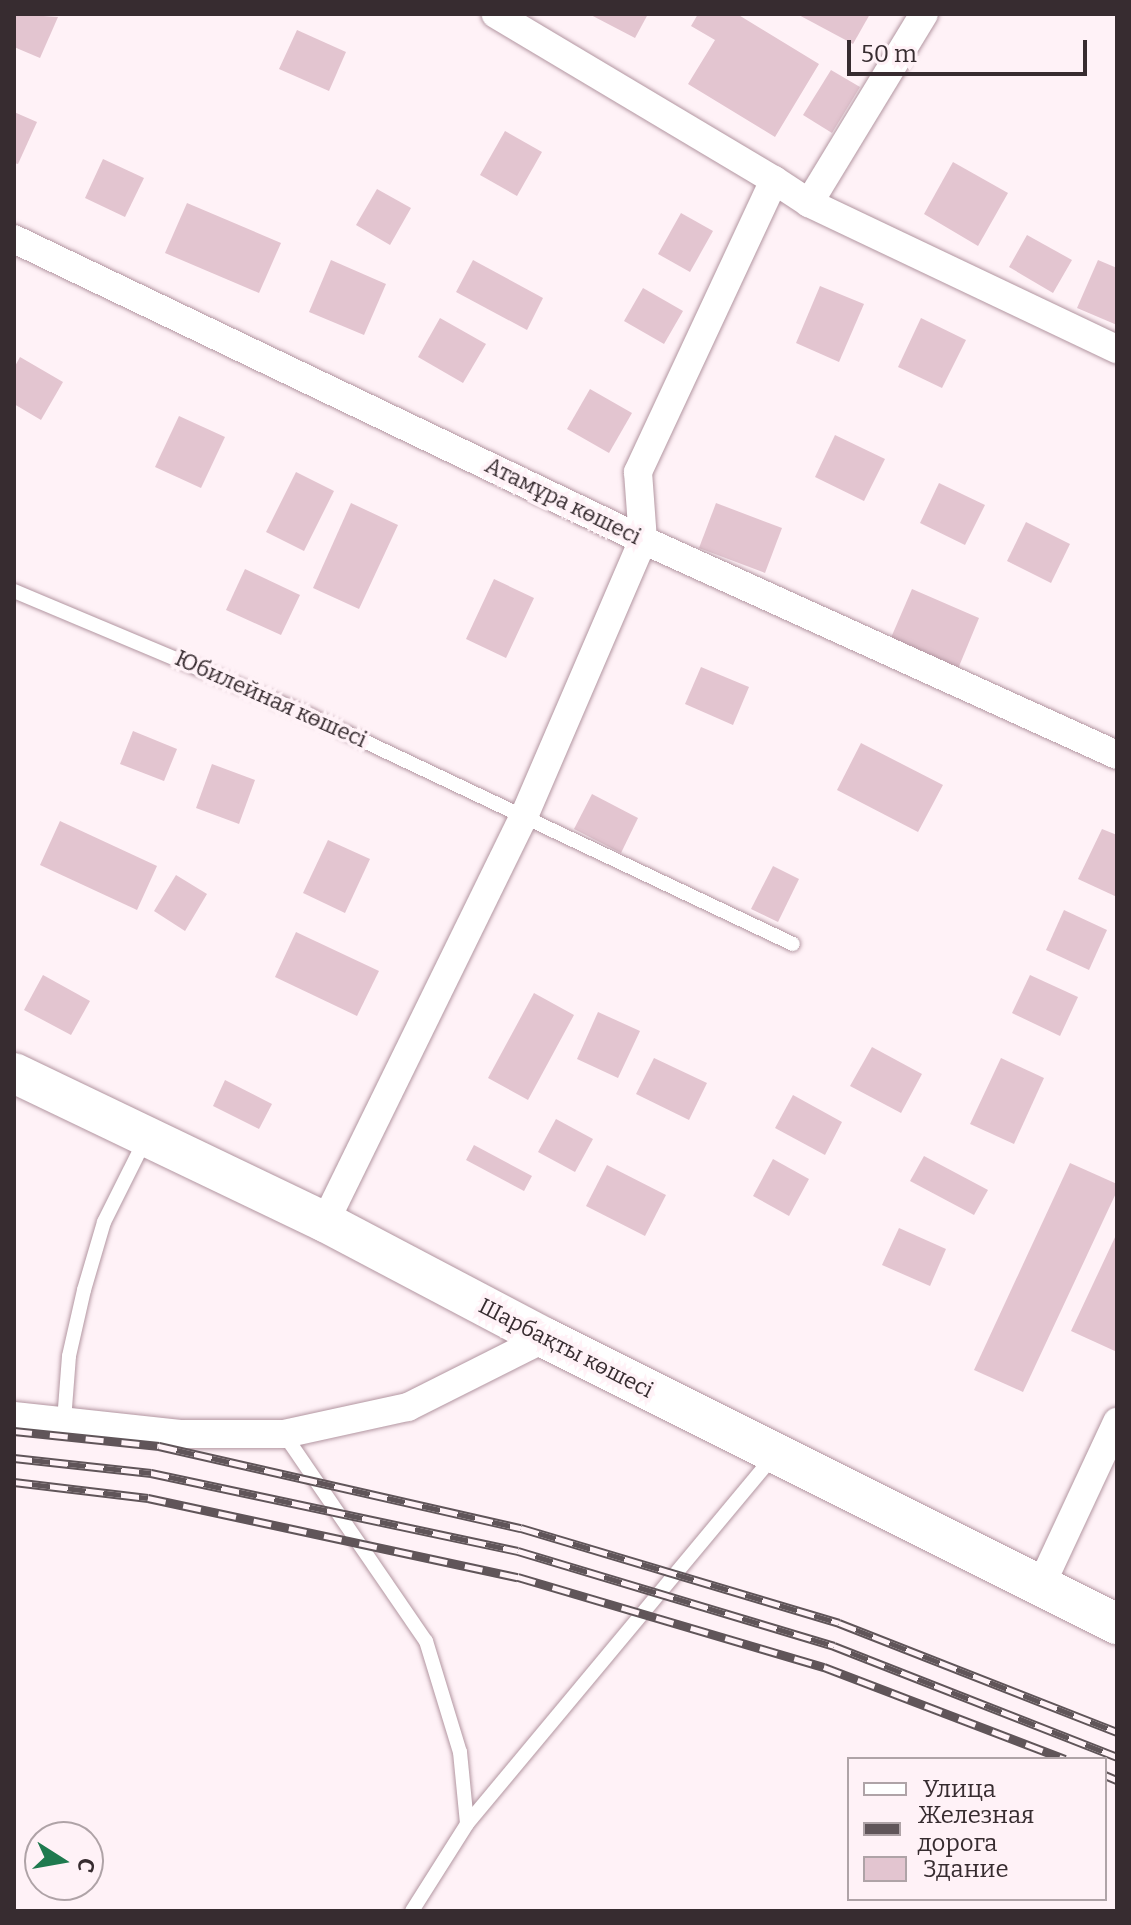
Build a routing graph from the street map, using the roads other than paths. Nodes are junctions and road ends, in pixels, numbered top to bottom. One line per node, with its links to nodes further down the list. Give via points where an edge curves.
1 (496, 14): 3 (street)
2 (924, 14): 4 (street)
3 (774, 180): 4 (street); 7 (street, via 638,472)
4 (809, 203): 6 (street)
5 (14, 239): 7 (street, Атамұра көшесі)
6 (1117, 349)
7 (643, 540): 9 (street, Атамұра көшесі); 10 (street)
8 (14, 591): 10 (lane, Юбилейная көшесі, via 186,661)
9 (1117, 755)
10 (525, 814): 11 (lane, Юбилейная көшесі); 14 (street)
11 (793, 944)
12 (19, 1083): 13 (street, Шарбақты көшесі)
13 (147, 1136): 14 (street, Шарбақты көшесі); 17 (lane, via 104,1222 84,1290 69,1356)
14 (325, 1222): 15 (street, Шарбақты көшесі)
15 (545, 1338): 19 (street, via 408,1407); 20 (street, Шарбақты көшесі)
16 (14, 1416): 17 (street)
17 (64, 1421): 19 (street, via 180,1434)
18 (1117, 1422): 21 (street)
19 (284, 1434): 23 (lane, via 426,1641 460,1752)
20 (775, 1454): 21 (street, Шарбақты көшесі); 23 (lane)
21 (1042, 1583): 22 (street, Шарбақты көшесі)
22 (1117, 1624)
23 (467, 1824): 24 (lane)
24 (412, 1911)

